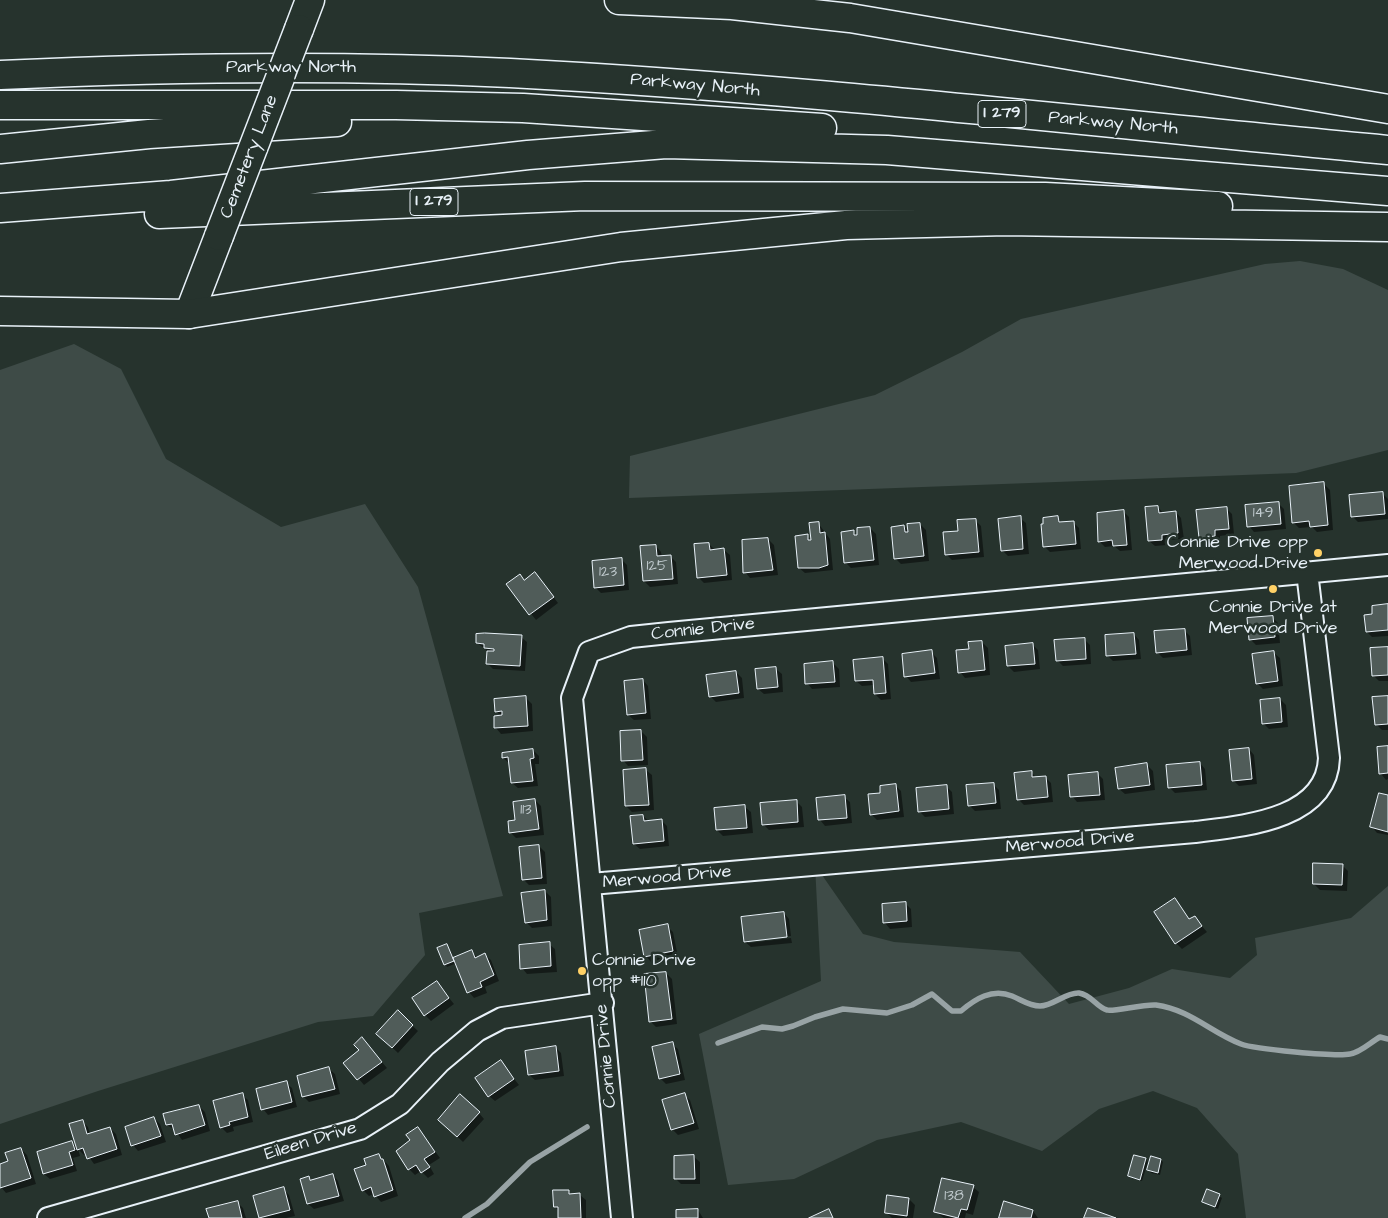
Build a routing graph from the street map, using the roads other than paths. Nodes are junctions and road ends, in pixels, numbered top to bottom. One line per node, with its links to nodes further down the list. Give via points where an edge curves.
1 (310, 0): 16 (main road, Cemetery Lane, bridge)
2 (619, 0): 5 (main road, via 732,5 850,18)
3 (0, 75): 8 (main road, Parkway North / I 279, via 151,68 347,67 509,73 788,93)
4 (0, 105): 6 (main road, via 523,108)
5 (1388, 109)
6 (678, 120): 7 (main road, via 345,122 215,129); 9 (main road, via 852,130)
7 (0, 149)
8 (1388, 150)
9 (1388, 185)
10 (1388, 190): 11 (main road, via 886,150 682,144 533,154 171,195)
11 (0, 208)
12 (1388, 218): 13 (main road, I 279, via 1045,197 615,196 178,212)
13 (0, 223)
14 (1388, 227): 16 (main road, via 1006,221 846,225 621,247)
15 (0, 311): 16 (main road)
16 (189, 314)
17 (1388, 565): 18 (street, Connie Drive)
18 (1307, 572): 19 (street, Connie Drive, via 631,637 589,652 572,698); 19 (street, Merwood Drive, via 1329,770 1326,780 1311,799 1282,814 1252,823 1195,832)
19 (591, 884): 20 (street, Connie Drive)
20 (603, 1003): 21 (street, Eileen Drive, via 502,1018 477,1031 440,1062 400,1104 360,1129); 22 (street, Connie Drive)
21 (48, 1218)
22 (622, 1218)

